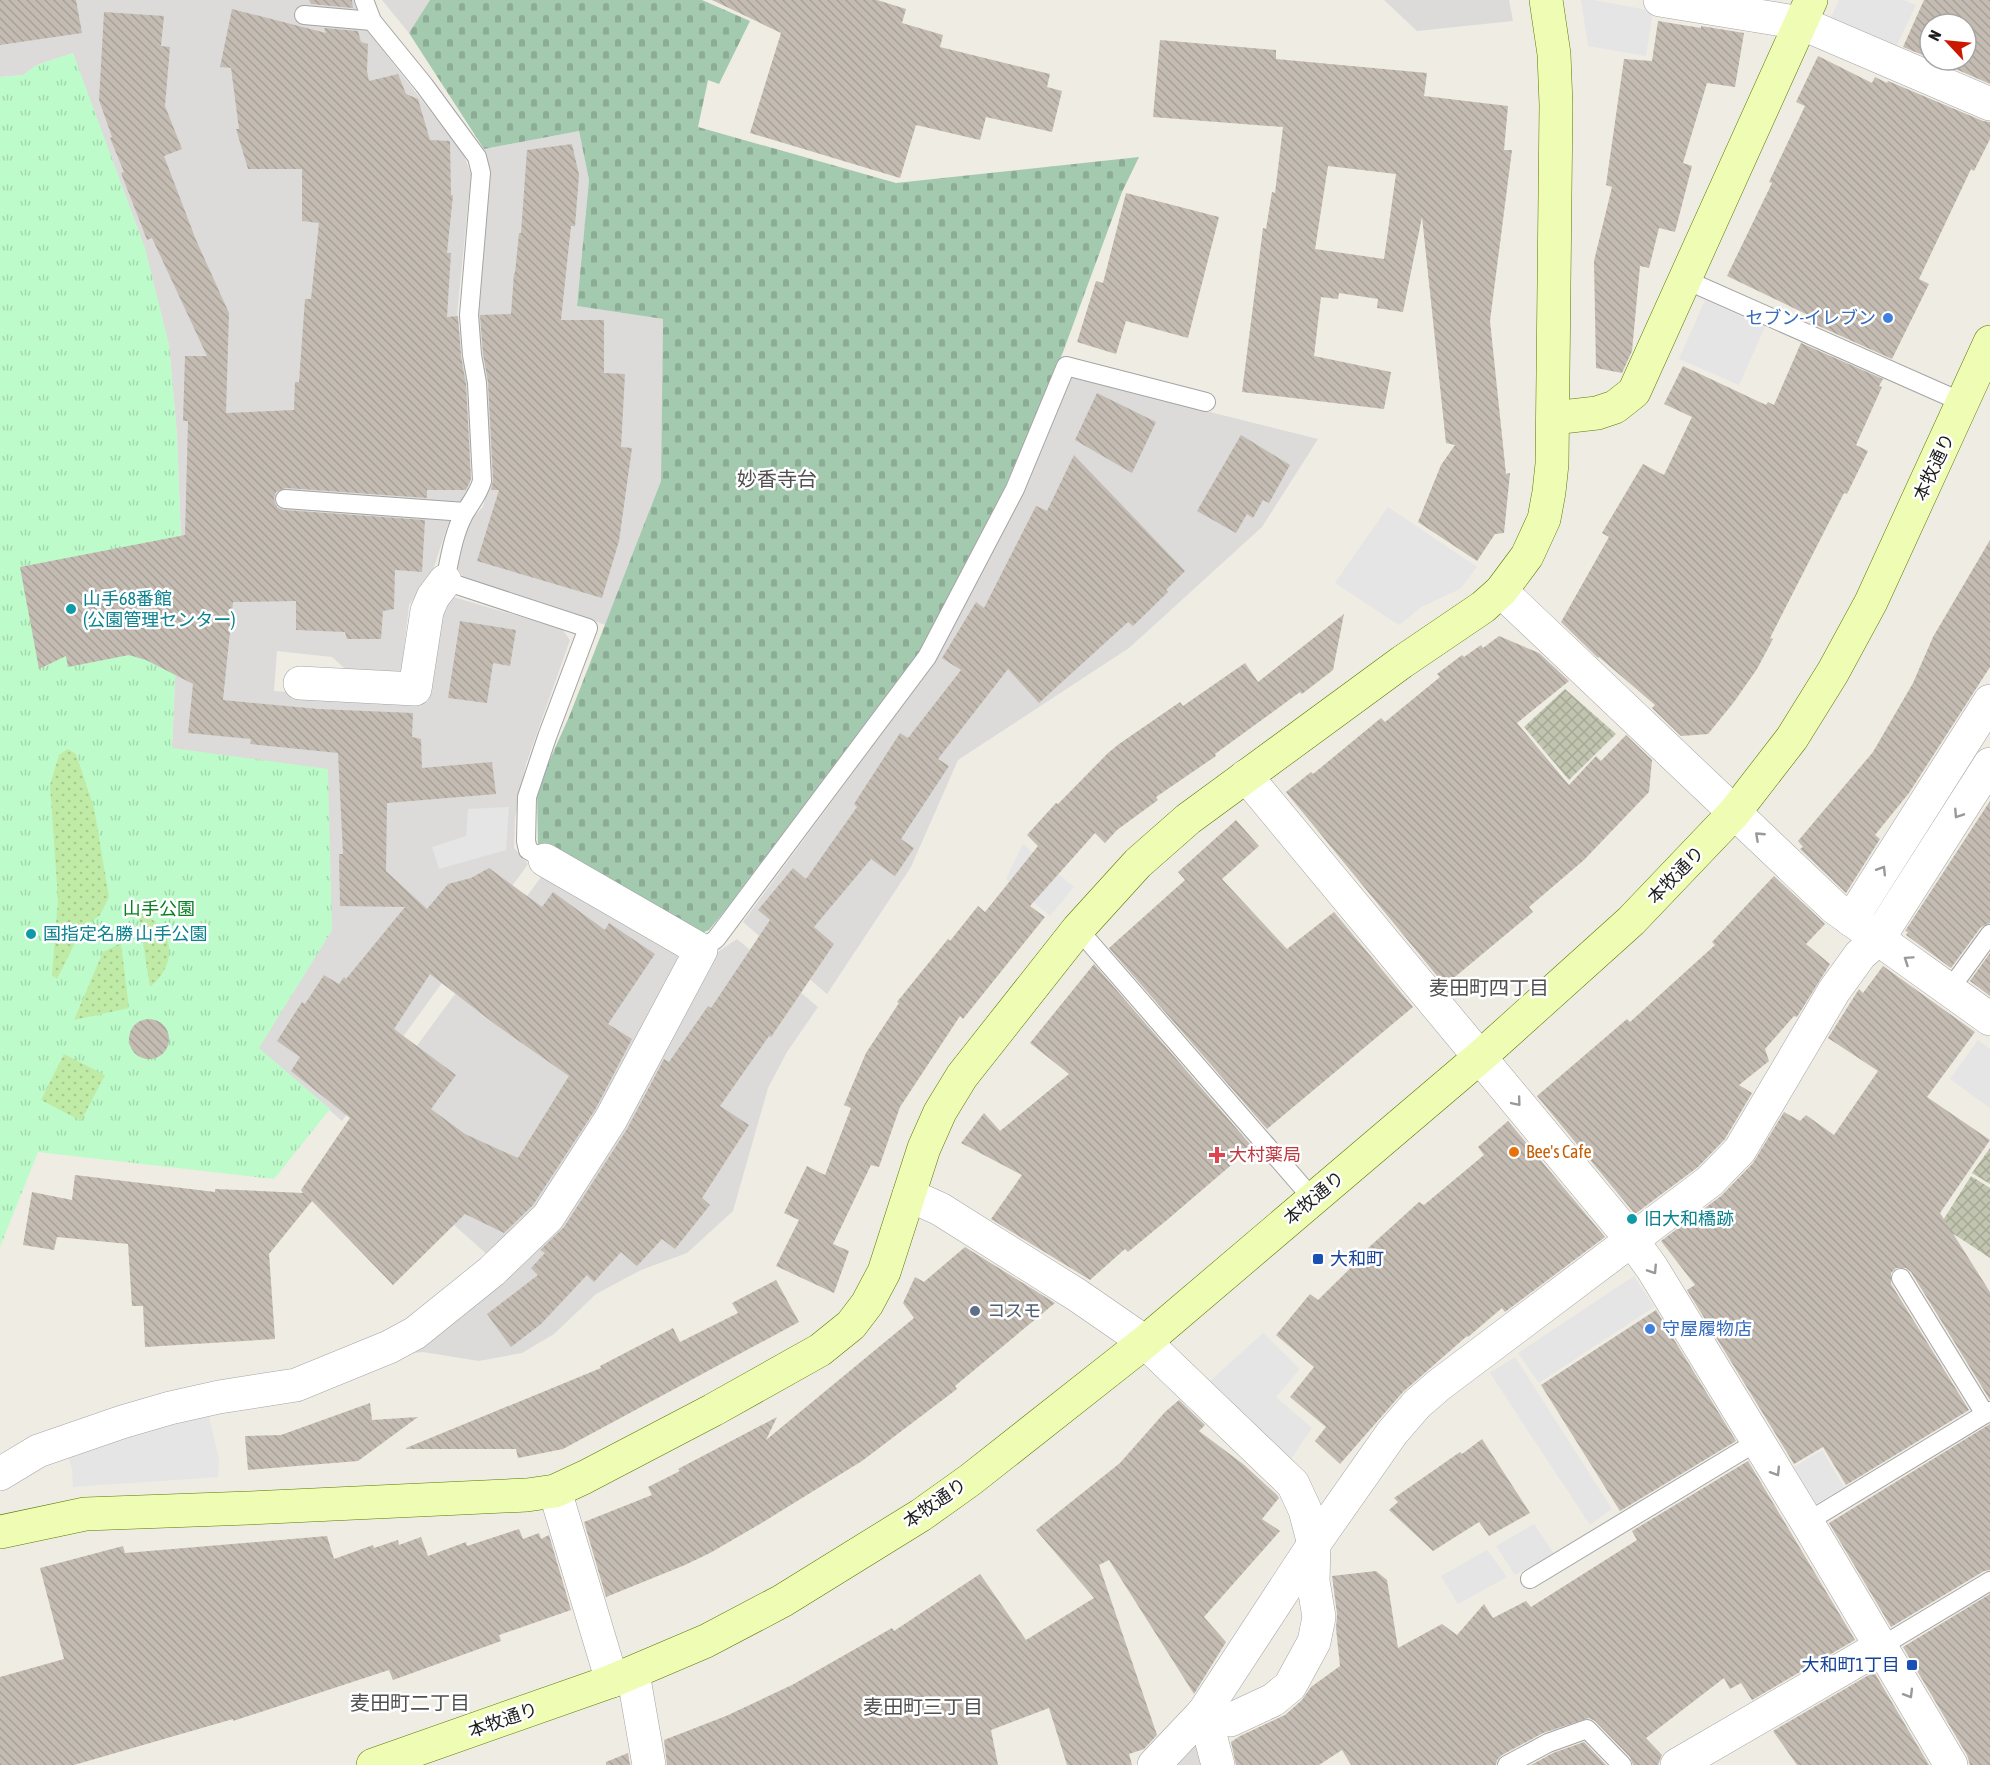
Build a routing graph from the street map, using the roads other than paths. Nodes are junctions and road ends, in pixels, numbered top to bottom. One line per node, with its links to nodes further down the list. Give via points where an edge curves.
1 (364, 0): 6 (lane)
2 (1546, 0): 12 (street, via 1556,105)
3 (1660, 0): 4 (street)
4 (1806, 11): 7 (street); 8 (street)
5 (304, 15): 6 (lane)
6 (372, 21): 14 (lane, via 477,157 480,173 469,315 482,481)
7 (1990, 104)
8 (1686, 280): 11 (lane); 12 (street, via 1634,392 1615,407 1597,413)
9 (1990, 342): 11 (street, 本牧通り)
10 (1206, 402): 27 (lane, via 1066,366 1015,489 927,657 716,939)
11 (1964, 403): 21 (street, 本牧通り, via 1871,602 1833,672 1792,738)
12 (1553, 418): 16 (street, via 1552,464 1544,519 1527,556)
13 (285, 499): 14 (lane)
14 (465, 512): 15 (lane, via 454,538)
15 (445, 581): 17 (street, via 426,611 415,689); 22 (lane, via 588,628 527,797 528,850)
16 (1501, 591): 20 (street); 21 (street)
17 (300, 683)
18 (1990, 701): 23 (street, one-way to 18)
19 (1990, 764): 26 (street, one-way to 26)
20 (1246, 776): 24 (street, via 1138,863); 30 (street)
21 (1734, 813): 23 (street, one-way to 21); 30 (street, 本牧通り, via 1631,921)
22 (545, 860): 27 (street)
23 (1851, 920): 26 (street)
24 (1078, 929): 31 (street, via 962,1076 928,1139); 32 (lane)
25 (1990, 934): 28 (lane)
26 (1878, 939): 28 (street, one-way to 26); 33 (street, via 1860,955 1834,991 1740,1150 1710,1181)
27 (701, 950): 38 (street, via 611,1119 548,1217 492,1271 415,1333 296,1385 219,1397 122,1422 38,1450)
28 (1950, 989): 29 (street)
29 (1990, 1018)
30 (1479, 1057): 32 (street, 本牧通り); 33 (street, one-way to 33)
31 (909, 1196): 35 (street, via 940,1209); 39 (street, via 884,1272 867,1304 843,1331 820,1350 713,1410)
32 (1312, 1199): 35 (street, 本牧通り)
33 (1631, 1239): 37 (street, one-way to 37); 42 (street, via 1417,1404)
34 (1901, 1278): 36 (lane)
35 (1145, 1342): 42 (street, via 1293,1484); 46 (street, 本牧通り, via 921,1515 782,1601 706,1641)
36 (1988, 1412): 40 (lane)
37 (1758, 1441): 40 (street, one-way to 40); 43 (lane)
38 (0, 1474)
39 (555, 1491): 41 (street, via 85,1514); 46 (street)
40 (1807, 1522): 45 (street)
41 (0, 1532)
42 (1314, 1544): 47 (street); 47 (street, via 1313,1581 1319,1617 1314,1642 1290,1686 1273,1700 1230,1720)
43 (1530, 1580)
44 (1990, 1581): 45 (lane)
45 (1880, 1647): 54 (street); 55 (street, one-way to 55)
46 (622, 1677): 48 (street, 本牧通り); 49 (street)
47 (1204, 1712): 50 (street); 51 (street)
48 (373, 1765)
49 (649, 1765)
50 (1154, 1765)
51 (1218, 1765)
52 (1507, 1765): 53 (lane, via 1548,1743 1587,1729)
53 (1622, 1765)
54 (1677, 1765)
55 (1951, 1765)

